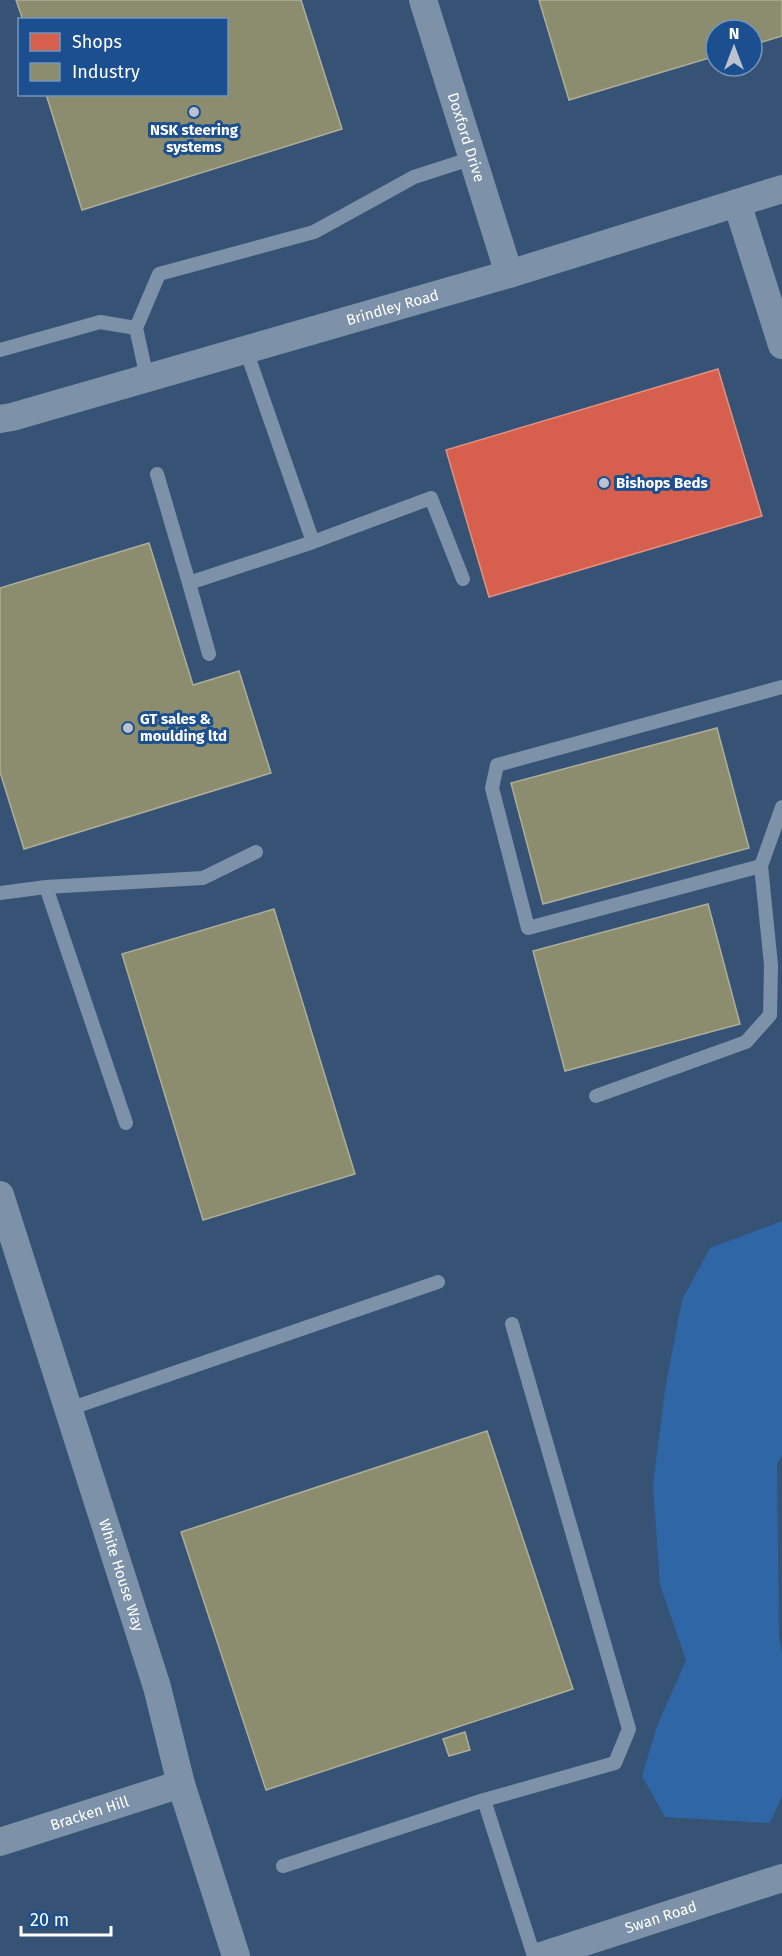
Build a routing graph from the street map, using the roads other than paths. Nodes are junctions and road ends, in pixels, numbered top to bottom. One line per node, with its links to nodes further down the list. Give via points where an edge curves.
1 (423, 0): 2 (street, Doxford Drive)
2 (472, 158): 5 (street, Doxford Drive); 6 (lane, via 414,177 314,232 159,274)
3 (782, 189): 4 (street, Brindley Road)
4 (737, 203): 5 (street, Brindley Road); 7 (street)
5 (509, 274): 9 (street, Brindley Road)
6 (136, 328): 8 (lane, via 100,322); 10 (lane)
7 (782, 345)
8 (0, 350)
9 (246, 350): 10 (street, Brindley Road); 13 (lane)
10 (147, 378): 11 (street, Brindley Road)
11 (0, 419)
12 (158, 474): 15 (lane)
13 (313, 542): 14 (lane, via 431,498); 15 (lane)
14 (463, 579)
15 (189, 583): 16 (lane)
16 (209, 654)
17 (782, 687): 20 (lane, via 496,765 492,788 528,928)
18 (782, 807): 20 (lane)
19 (256, 852): 21 (lane, via 203,878)
20 (761, 867): 23 (lane, via 771,965 770,1015 746,1042)
21 (46, 886): 22 (lane); 24 (lane)
22 (0, 893)
23 (596, 1096)
24 (126, 1123)
25 (0, 1195): 28 (street, White House Way)
26 (438, 1282): 28 (lane)
27 (512, 1324): 30 (lane, via 629,1729 615,1763)
28 (69, 1409): 29 (street, White House Way, via 158,1687)
29 (181, 1784): 31 (street, Bracken Hill); 34 (street, White House Way)
30 (484, 1800): 32 (lane); 35 (lane)
31 (0, 1842)
32 (283, 1866)
33 (782, 1878): 36 (street, Swan Road)
34 (236, 1956)
35 (534, 1956)
36 (541, 1956)

